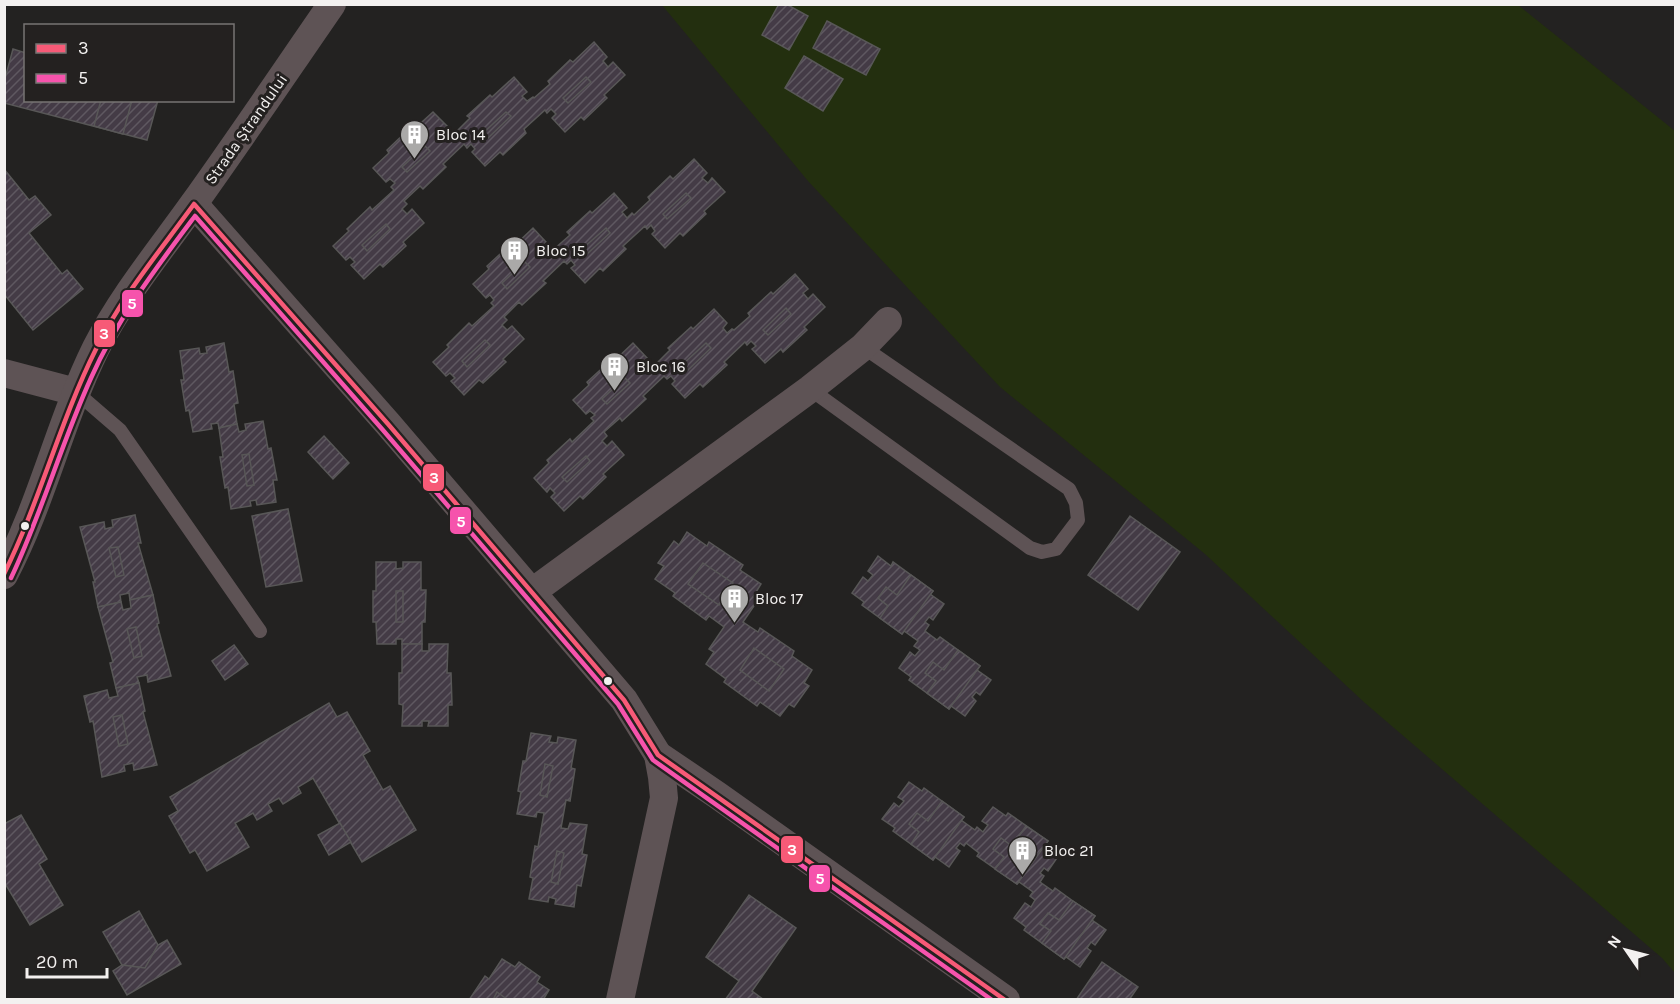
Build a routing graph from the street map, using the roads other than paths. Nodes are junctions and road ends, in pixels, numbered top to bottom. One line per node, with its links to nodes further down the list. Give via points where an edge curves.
1 (332, 4): 2 (street, Strada Ștrandului)
2 (194, 204): 7 (street, Strada Ștrandului, via 116,313); 9 (street)
3 (888, 321): 4 (street)
4 (863, 347): 6 (street); 6 (lane, via 1068,489 1076,503 1078,520 1056,549 1042,552 1030,548)
5 (4, 373): 7 (street)
6 (810, 389): 9 (street)
7 (76, 392): 8 (street, Strada Ștrandului); 10 (lane, via 120,430)
8 (4, 575)
9 (532, 592): 11 (street, via 624,700)
10 (260, 631)
11 (658, 755): 12 (street, via 664,798); 13 (street)
12 (620, 999)
13 (1006, 999)

